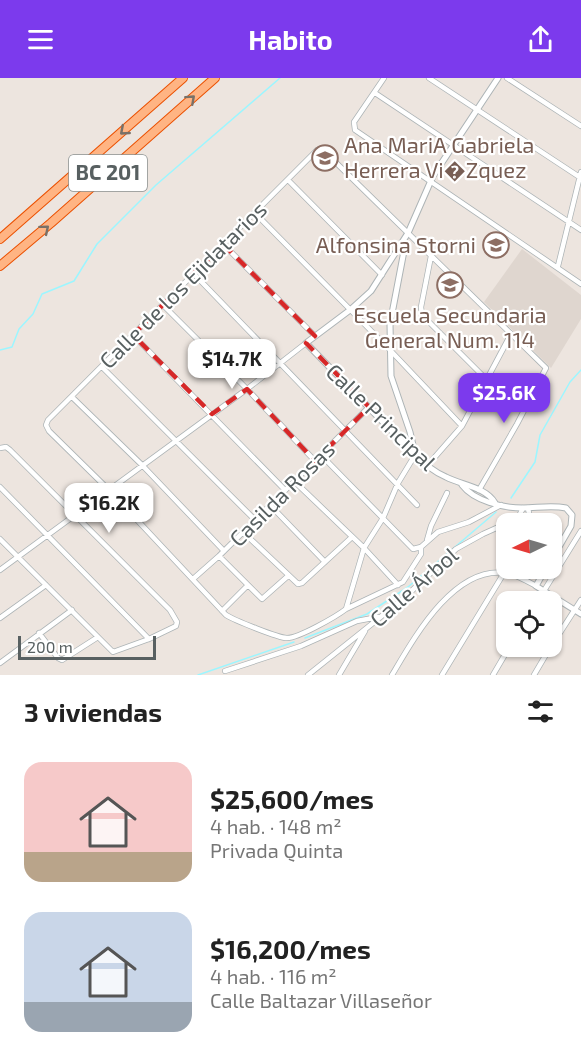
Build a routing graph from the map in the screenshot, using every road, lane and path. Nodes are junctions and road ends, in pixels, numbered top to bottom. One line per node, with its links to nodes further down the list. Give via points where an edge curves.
1 (183, 78): 18 (highway, BC 201, one-way to 18)
2 (215, 78): 21 (highway, BC 201, one-way to 2)
3 (384, 78): 7 (street)
4 (429, 78): 8 (street)
5 (498, 78): 8 (street)
6 (507, 78): 9 (street)
7 (375, 93): 10 (street); 13 (street, via 354,122 357,132)
8 (477, 110): 10 (street); 11 (street)
9 (581, 126)
10 (453, 146): 13 (street); 15 (street)
11 (581, 176): 15 (street)
12 (288, 180): 14 (street, Calle de los Ejidatarios); 17 (street, Calle de los Ejidatarios, via 322,149); 24 (street)
13 (430, 181): 17 (street); 22 (street)
14 (255, 213): 19 (street, Calle de los Ejidatarios); 27 (street)
15 (568, 221): 16 (street); 22 (street)
16 (581, 230)
17 (406, 236): 20 (street); 24 (street); 32 (street, via 390,324)
18 (0, 239)
19 (222, 244): 23 (street, Calle de los Ejidatarios); 30 (street)
20 (431, 256): 28 (street); 35 (street, via 422,315)
21 (0, 266)
22 (558, 266): 25 (street)
23 (194, 273): 26 (street, Calle de los Ejidatarios); 33 (street)
24 (382, 275): 27 (street, via 368,295)
25 (581, 284)
26 (163, 305): 29 (street, Calle de los Ejidatarios); 36 (street)
27 (350, 310): 30 (street); 32 (street)
28 (511, 334): 35 (street); 55 (street, via 546,368)
29 (133, 335): 34 (street, Calle de los Ejidatarios); 39 (street)
30 (315, 336): 31 (street)
31 (306, 343): 33 (street); 38 (street, Calle Principal)
32 (390, 350): 40 (street); 45 (street, via 391,381)
33 (280, 363): 36 (street); 41 (street)
34 (102, 367): 37 (street, Calle de los Ejidatarios); 42 (street)
35 (486, 379): 40 (street)
36 (247, 389): 39 (street); 46 (street)
37 (72, 397): 47 (street); 53 (street, Calle de los Ejidatarios, via 46,425)
38 (369, 407): 41 (street, Casilda Rosas); 45 (street, Calle Principal)
39 (212, 414): 42 (street); 54 (street)
40 (462, 426): 48 (street)
41 (346, 430): 44 (street, Casilda Rosas); 50 (street)
42 (177, 440): 47 (street); 64 (street)
43 (0, 448): 62 (street, via 6,447)
44 (321, 455): 46 (street, Casilda Rosas); 63 (street)
45 (415, 455): 48 (street, Calle Principal); 50 (street)
46 (315, 461): 49 (street, Casilda Rosas)
47 (142, 465): 53 (street); 74 (street)
48 (427, 466): 51 (street, Calle Principal)
49 (294, 481): 54 (street, Casilda Rosas); 68 (street)
50 (398, 483): 57 (street); 63 (street)
51 (462, 485): 55 (street, Calle Principal); 58 (street, Calle Principal)
52 (0, 487): 67 (street)
53 (109, 490): 62 (street); 81 (street)
54 (285, 490): 59 (street, Casilda Rosas)
55 (479, 490): 58 (street, Calle Principal)
56 (447, 493): 70 (street)
57 (417, 504)
58 (498, 504): 60 (street, Calle Principal); 70 (street, via 470,522 438,532)
59 (270, 505): 64 (street, Casilda Rosas); 77 (street)
60 (525, 508): 61 (street); 71 (street, Calle Principal, via 566,508 572,515 571,526); 96 (street, Calle Árbol, via 512,521 456,549)
61 (527, 513)
62 (74, 515): 67 (street); 103 (street, via 170,610 177,622 174,628)
63 (383, 518): 72 (street, via 411,548); 73 (street)
64 (255, 520): 66 (street, Casilda Rosas)
65 (581, 531): 89 (street)
66 (243, 532): 74 (street, Casilda Rosas); 80 (street)
67 (48, 534): 76 (street); 103 (street)
68 (352, 537): 73 (street); 77 (street)
69 (0, 539): 76 (street)
70 (427, 540): 72 (street)
71 (562, 542)
72 (418, 548): 86 (street, via 421,554)
73 (364, 549): 86 (street); 92 (street)
74 (224, 551): 75 (street, Casilda Rosas)
75 (219, 556): 81 (street, Casilda Rosas); 87 (street)
76 (18, 557): 78 (street); 85 (street)
77 (325, 562): 80 (street, via 300,584)
78 (0, 570)
79 (496, 574): 111 (street, via 478,576 456,590 428,618)
80 (288, 576): 87 (street, via 263,599)
81 (193, 579): 94 (street)
82 (500, 579): 112 (street)
83 (521, 579): 88 (street)
84 (540, 579): 88 (street)
85 (46, 585): 93 (street); 97 (street)
86 (398, 585): 92 (street)
87 (248, 586): 94 (street)
88 (536, 586): 89 (street)
89 (544, 591)
90 (581, 600): 95 (street)
91 (562, 602): 95 (street)
92 (346, 609): 101 (street)
93 (72, 610): 99 (street); 102 (street)
94 (222, 611): 101 (street, via 230,618 287,638)
95 (578, 612): 100 (street)
96 (381, 617): 98 (street, Calle Árbol); 104 (street, via 357,621)
97 (0, 618)
98 (368, 627): 109 (street, Calle Árbol); 110 (street)
99 (39, 633): 102 (street, via 62,660); 107 (street)
100 (562, 633)
101 (298, 635): 104 (street)
102 (98, 637): 103 (street, via 114,652)
103 (149, 639)
104 (301, 646): 108 (street)
105 (503, 657): 113 (street)
106 (545, 657): 114 (street)
107 (0, 663)
108 (225, 671)
109 (309, 675)
110 (339, 675)
111 (392, 675)
112 (442, 675)
113 (492, 675)
114 (534, 675)

